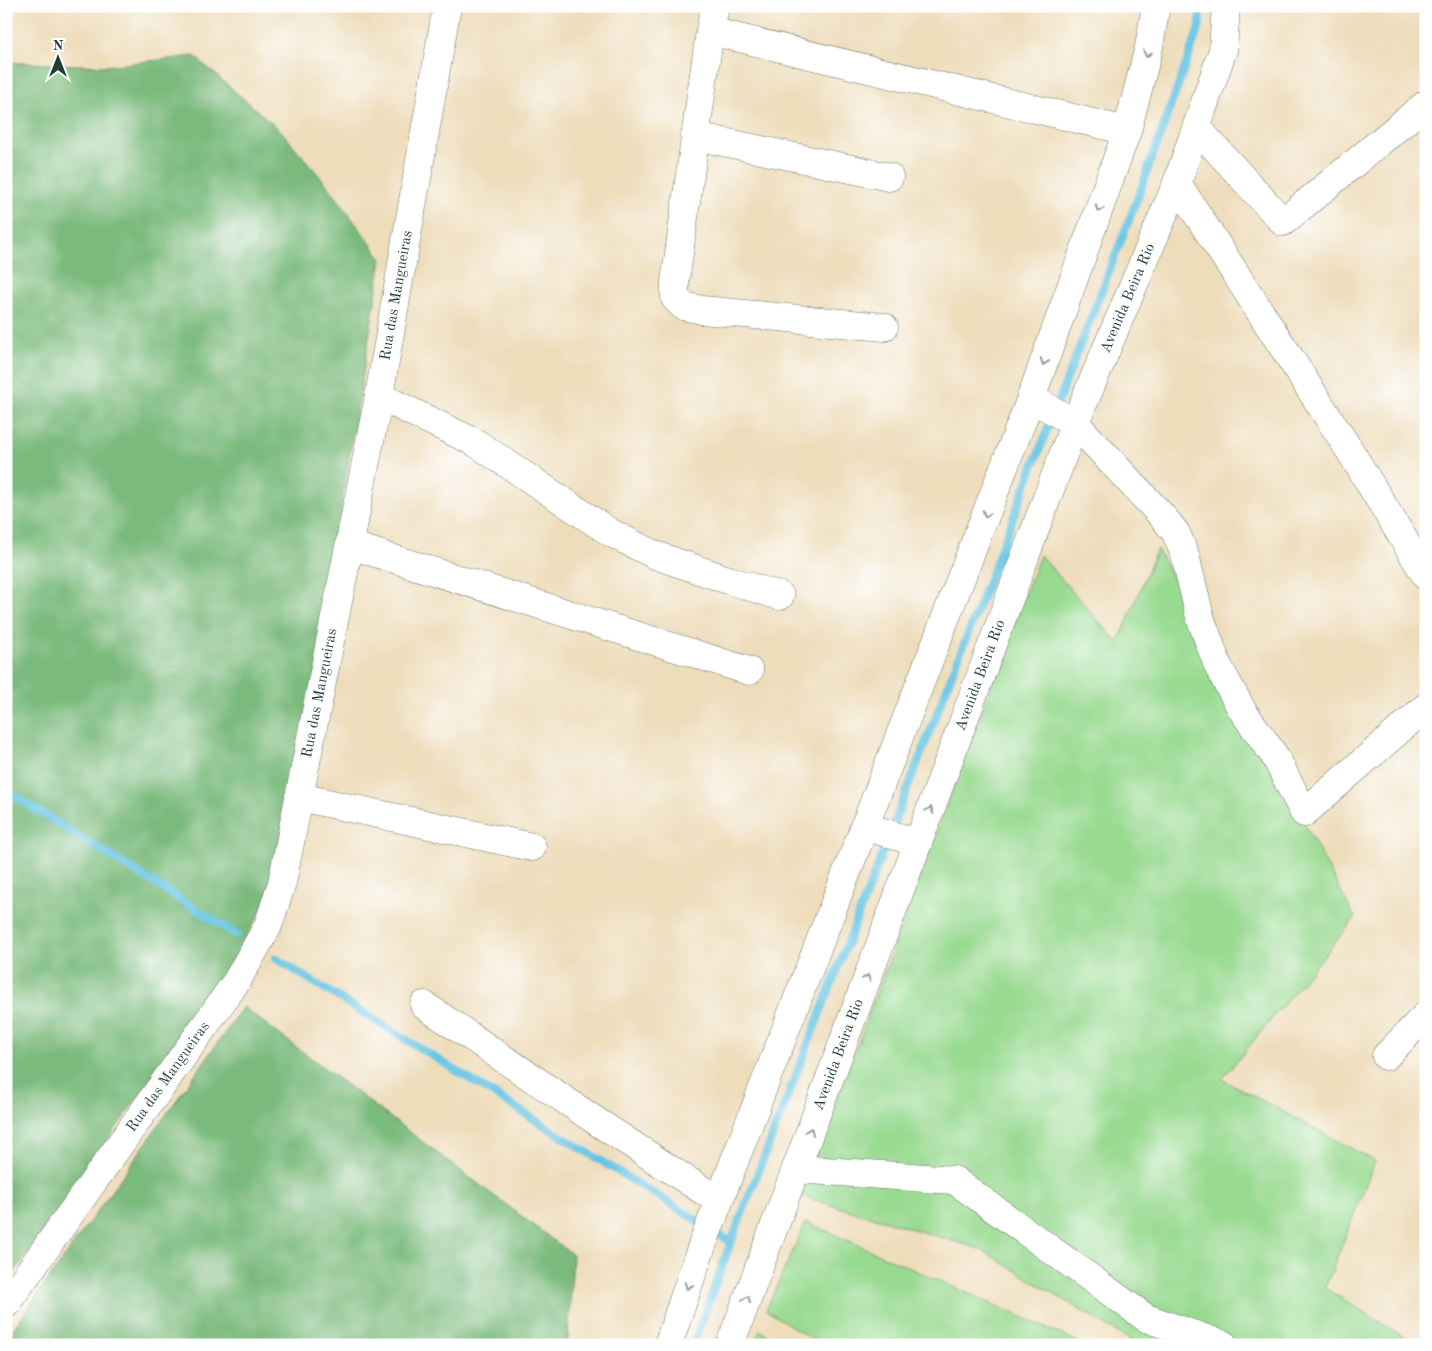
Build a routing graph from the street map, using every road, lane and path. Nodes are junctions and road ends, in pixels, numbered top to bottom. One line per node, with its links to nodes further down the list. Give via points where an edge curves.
1 (447, 6): 12 (street, Rua das Mangueiras)
2 (1156, 6): 7 (street, Avenida Beira Rio, one-way to 7, via 1149,47)
3 (1226, 6): 6 (street, Avenida Beira Rio, via 1223,50)
4 (713, 19): 7 (street); 8 (street)
5 (1426, 104): 6 (street, via 1283,222)
6 (1197, 128): 10 (street, Avenida Beira Rio)
7 (1127, 130): 13 (street, Avenida Beira Rio, one-way to 13)
8 (696, 136): 9 (street); 11 (street, via 675,298 683,306 702,310)
9 (889, 177)
10 (1177, 183): 13 (street, Avenida Beira Rio); 15 (street, via 1350,451)
11 (884, 327)
12 (379, 396): 14 (street, Rua das Mangueiras); 16 (street, via 476,443 610,533 656,554)
13 (1054, 411): 18 (street, via 1176,533 1218,666 1242,710 1276,758 1304,814); 20 (street, Avenida Beira Rio, one-way to 13); 20 (street, Avenida Beira Rio, one-way to 20)
14 (350, 545): 17 (street); 19 (street, Rua das Mangueiras)
15 (1426, 576)
16 (780, 596)
17 (750, 671)
18 (1426, 707)
19 (299, 798): 21 (street); 27 (street, Rua das Mangueiras, via 282,883 268,926 236,982)
20 (890, 834): 25 (street, Avenida Beira Rio, one-way to 20); 26 (street, Avenida Beira Rio)
21 (532, 847)
22 (424, 1005): 26 (street, via 599,1123)
23 (1426, 1015): 24 (street)
24 (1386, 1056)
25 (796, 1169): 29 (street, Avenida Beira Rio, one-way to 25); 30 (street, via 954,1180 1146,1318)
26 (712, 1219): 28 (street, Avenida Beira Rio, one-way to 28)
27 (6, 1304)
28 (668, 1345)
29 (730, 1345)
30 (1224, 1345)

